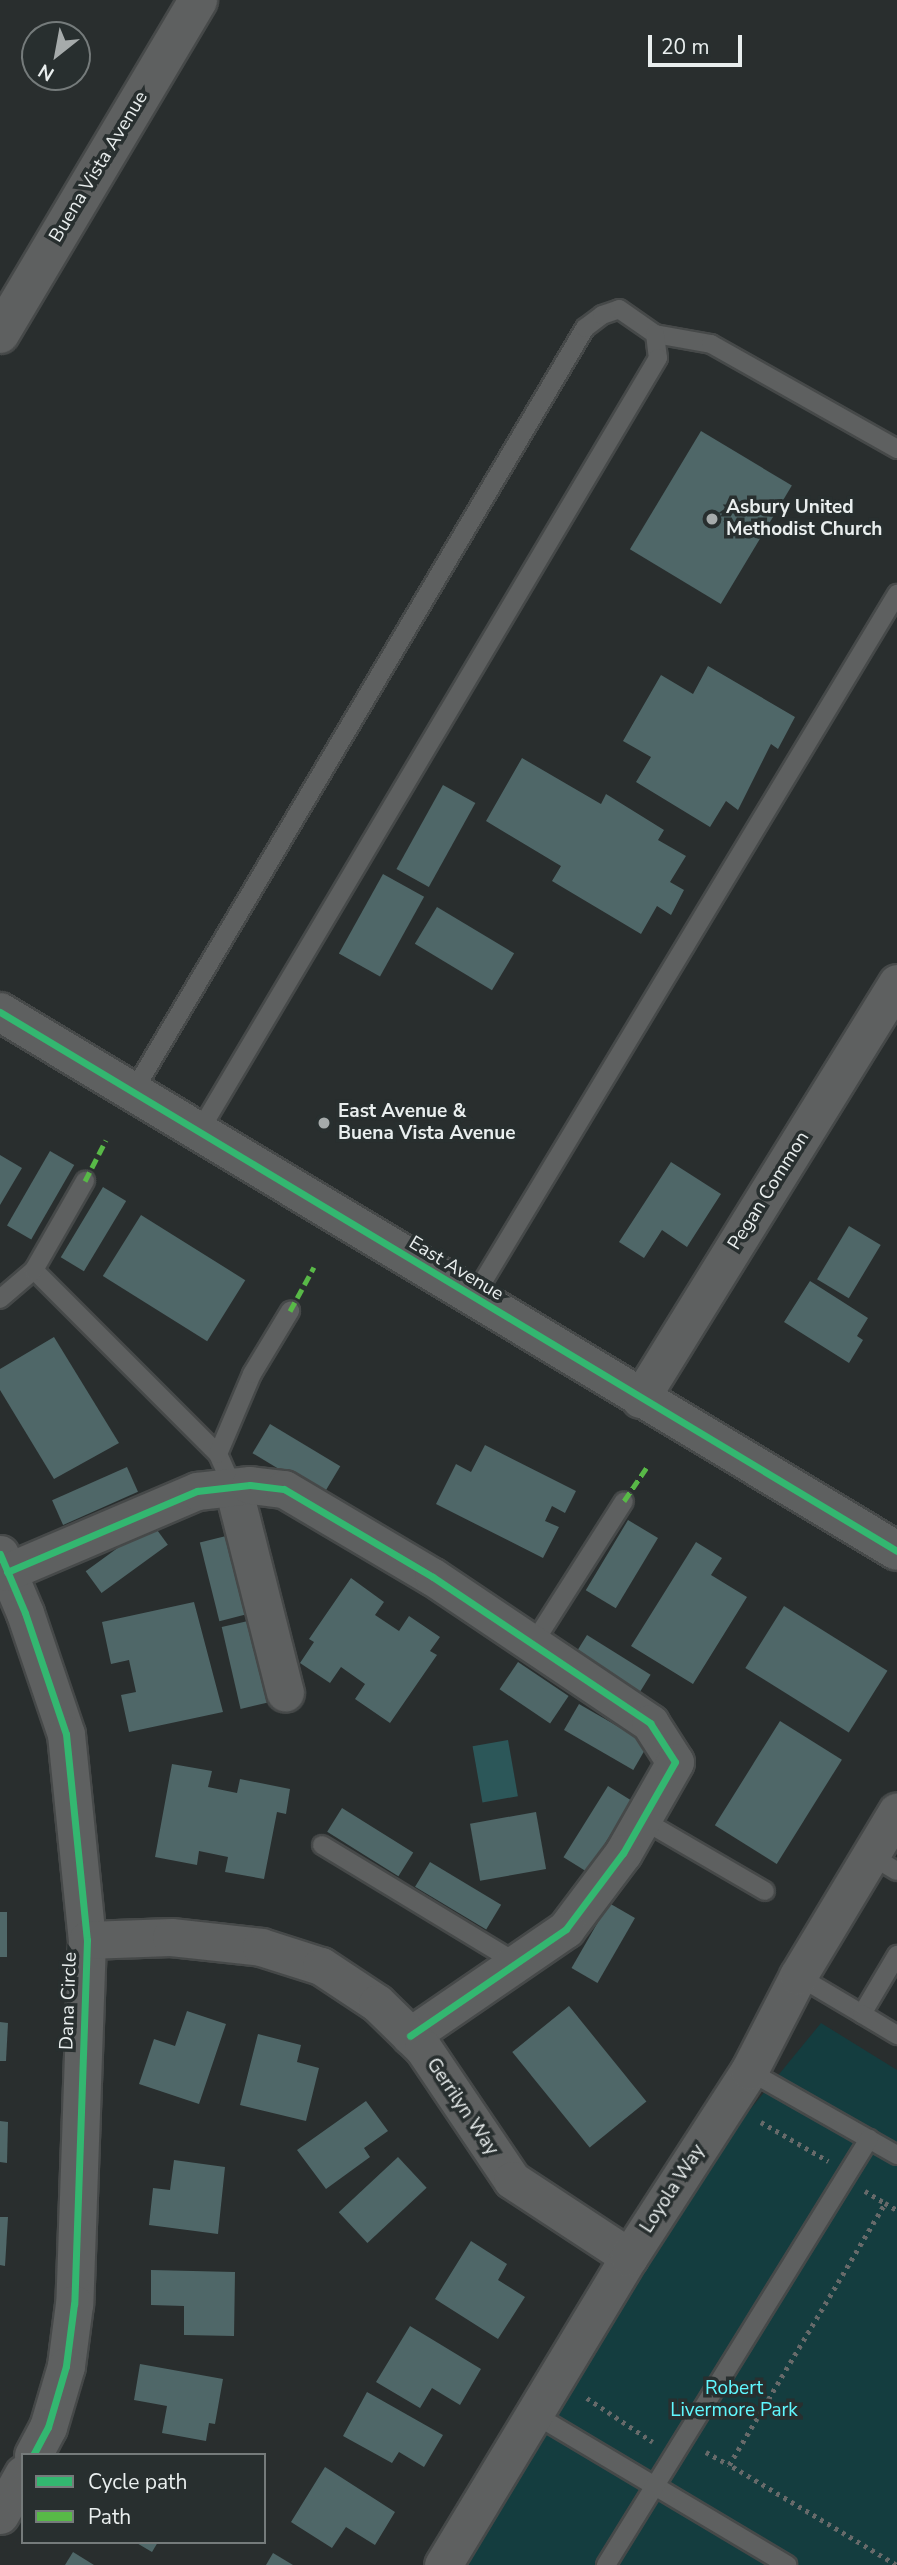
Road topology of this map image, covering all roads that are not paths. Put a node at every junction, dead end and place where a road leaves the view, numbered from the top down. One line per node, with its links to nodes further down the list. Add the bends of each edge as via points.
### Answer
1 (198, 0): 2 (main road, Buena Vista Avenue)
2 (0, 334)
3 (655, 334): 4 (lane, via 710,344); 8 (lane, via 619,309 601,315 585,328); 9 (lane, via 658,358)
4 (897, 449)
5 (897, 594): 12 (lane)
6 (897, 983): 15 (street, Pegan Common)
7 (0, 1012): 8 (main road, East Avenue)
8 (133, 1092): 9 (main road, East Avenue)
9 (199, 1132): 12 (main road, East Avenue)
10 (85, 1181): 11 (lane)
11 (34, 1270): 13 (lane); 16 (lane)
12 (473, 1298): 15 (main road, East Avenue)
13 (0, 1299)
14 (290, 1311): 16 (lane, via 252,1374)
15 (640, 1399): 19 (main road, East Avenue)
16 (219, 1454): 17 (lane)
17 (233, 1487): 20 (street, via 197,1492); 21 (street, via 284,1489 433,1577); 22 (street)
18 (624, 1501): 21 (lane)
19 (897, 1551)
20 (4, 1563): 28 (street, Dana Circle, via 66,1734)
21 (533, 1644): 24 (street, via 650,1723 675,1762)
22 (285, 1693)
23 (897, 1811): 26 (street, Loyola Way)
24 (643, 1820): 27 (lane); 30 (street, via 566,1929)
25 (322, 1845): 30 (lane)
26 (884, 1863): 31 (street, Loyola Way)
27 (765, 1891)
28 (87, 1940): 34 (street, Gerrilyn Way, via 172,1937 261,1947 321,1966 377,2003); 40 (street, Dana Circle, via 74,2304 66,2366 48,2427)
29 (897, 1955): 32 (lane)
30 (515, 1962): 34 (street)
31 (798, 1976): 32 (lane); 35 (street, Loyola Way)
32 (862, 2014): 33 (lane)
33 (897, 2035)
34 (410, 2036): 38 (street, Gerrilyn Way, via 423,2048 512,2180)
35 (749, 2071): 36 (lane); 38 (street, Loyola Way)
36 (869, 2139): 37 (lane); 42 (lane)
37 (897, 2155)
38 (629, 2257): 39 (street, Loyola Way)
39 (534, 2414): 42 (lane); 44 (street, Loyola Way)
40 (34, 2453)
41 (21, 2478): 43 (street)
42 (654, 2485): 45 (lane); 46 (lane)
43 (0, 2515)
44 (443, 2565)
45 (606, 2565)
46 (787, 2565)

